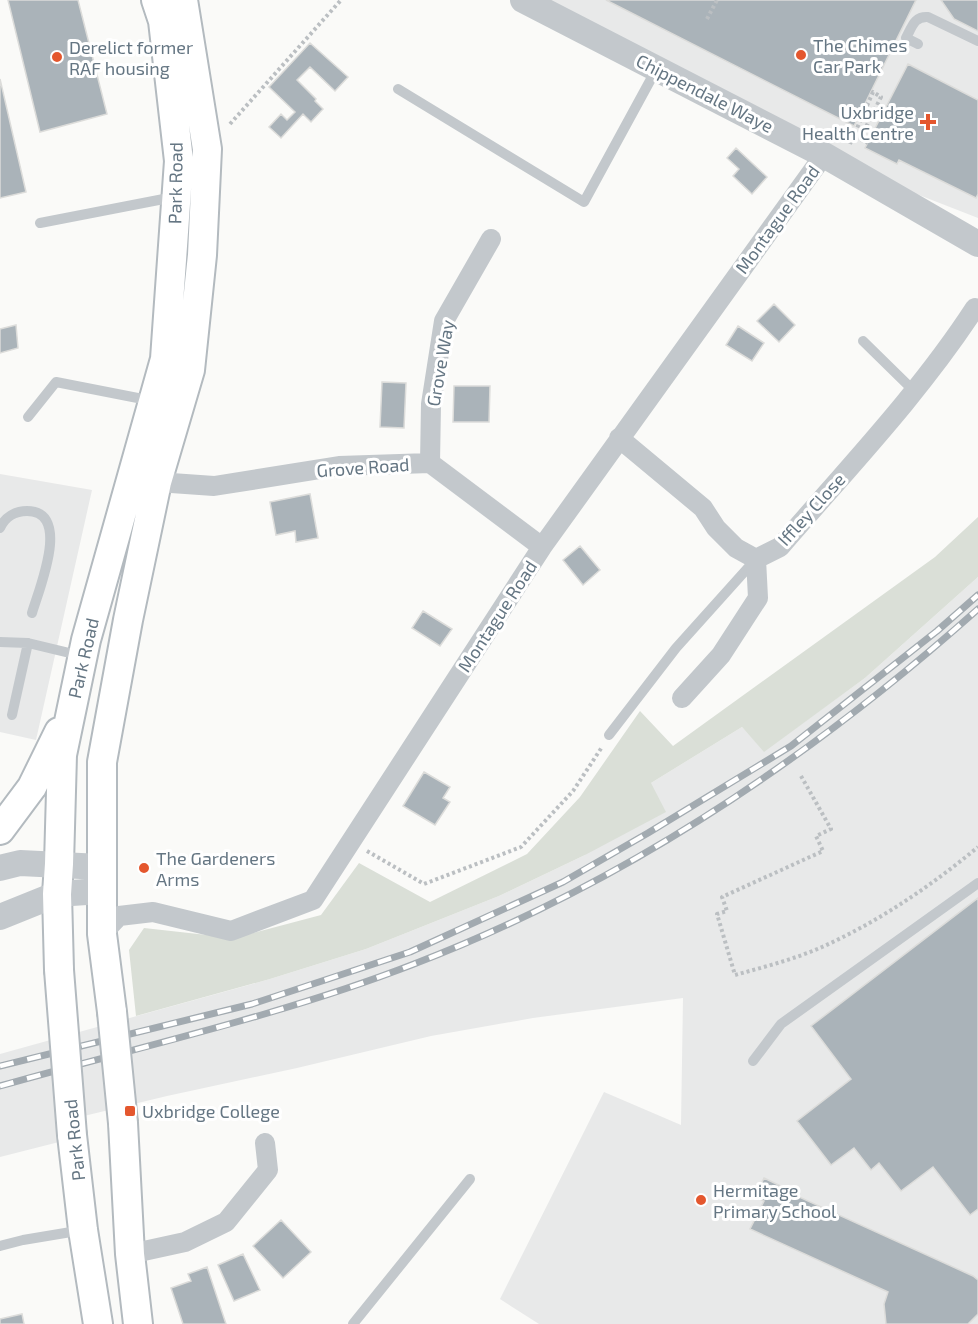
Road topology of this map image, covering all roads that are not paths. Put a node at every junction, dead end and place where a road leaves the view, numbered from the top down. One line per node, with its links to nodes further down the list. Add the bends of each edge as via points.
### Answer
1 (156, 0): 9 (main road, Park Road, via 163,21 179,161)
2 (183, 0): 20 (main road, Park Road, via 207,149 202,255 190,370)
3 (523, 0): 6 (street, Chippendale Waye)
4 (978, 41): 5 (lane, via 923,17 915,21 906,38)
5 (918, 44)
6 (657, 68): 7 (lane, via 584,202); 8 (street, Chippendale Waye)
7 (398, 89)
8 (824, 155): 12 (street, Chippendale Waye); 18 (street, Montague Road)
9 (177, 196): 10 (lane); 16 (main road, Park Road, via 165,359)
10 (40, 224)
11 (491, 239): 19 (street, Grove Way, via 444,321 431,404)
12 (978, 244)
13 (975, 308): 15 (street, Iffley Close)
14 (863, 341): 15 (lane)
15 (914, 391): 23 (street, Iffley Close, via 780,548)
16 (153, 401): 17 (lane, via 56,382); 27 (main road, Park Road)
17 (28, 417)
18 (619, 438): 22 (street, Montague Road); 23 (street, via 703,508 736,548)
19 (430, 463): 20 (street, Grove Road, via 339,466 214,486); 22 (street, Grove Road)
20 (157, 482): 35 (main road, Park Road, via 102,762)
21 (0, 528): 24 (lane, via 9,516 29,511 39,513 49,526 51,542)
22 (542, 547): 39 (street, Montague Road, via 313,900 231,931 153,912 119,916)
23 (756, 559): 28 (street, via 758,598 721,655); 31 (lane, via 676,648)
24 (32, 613)
25 (0, 642): 26 (lane)
26 (27, 643): 27 (lane); 30 (lane)
27 (83, 657): 29 (main road, Park Road)
28 (682, 698)
29 (72, 709): 32 (main road, via 32,787); 33 (main road, Park Road, via 62,755)
30 (12, 715)
31 (609, 735)
32 (0, 830)
33 (59, 864): 34 (street, via 20,863); 35 (street); 37 (main road, Park Road)
34 (0, 868)
35 (101, 879): 37 (street); 39 (main road, Park Road)
36 (978, 883): 40 (lane, via 781,1024)
37 (57, 894): 38 (street); 43 (main road, Park Road, bridge, via 59,970)
38 (0, 917)
39 (102, 934): 45 (main road, Park Road, bridge, via 123,1123)
40 (753, 1061)
41 (265, 1143): 45 (street, via 268,1170 226,1222 185,1242)
42 (470, 1179): 48 (lane)
43 (83, 1230): 44 (lane); 46 (main road, Park Road)
44 (0, 1246)
45 (130, 1254): 47 (main road, Park Road)
46 (98, 1324)
47 (138, 1324)
48 (353, 1324)

